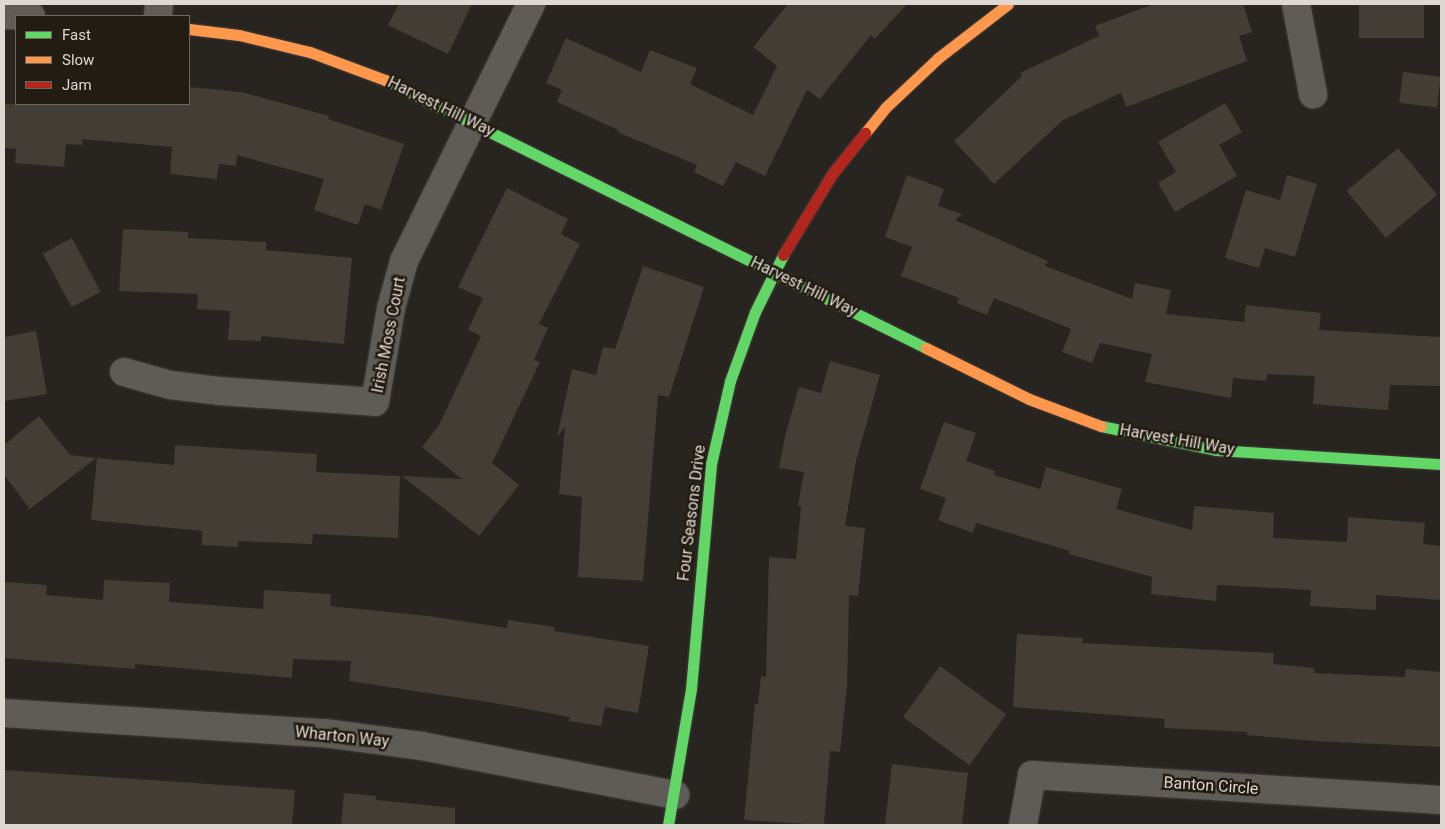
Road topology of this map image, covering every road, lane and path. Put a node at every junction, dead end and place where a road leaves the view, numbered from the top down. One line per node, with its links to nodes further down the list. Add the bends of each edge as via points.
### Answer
1 (531, 4): 8 (street)
2 (1008, 4): 9 (street, Four Seasons Drive, via 938,58 885,108 832,174)
3 (1296, 4): 7 (street)
4 (4, 14): 5 (street)
5 (18, 15)
6 (190, 29): 8 (street, Harvest Hill Way, via 239,35 310,52 379,76)
7 (1313, 94)
8 (472, 121): 9 (street, Harvest Hill Way); 10 (street, Irish Moss Court, via 404,261 391,308 375,402 219,391 170,385)
9 (774, 272): 11 (street, Harvest Hill Way, via 1029,399 1093,424 1216,450); 13 (street, Four Seasons Drive, via 755,312 730,381 711,464 691,689)
10 (124, 372)
11 (1441, 464)
12 (4, 713): 13 (street, Wharton Way, via 334,735 421,746)
13 (675, 795): 15 (street, Four Seasons Drive)
14 (1441, 800): 16 (street, Banton Circle, via 1032,775)
15 (668, 825)
16 (1023, 825)

